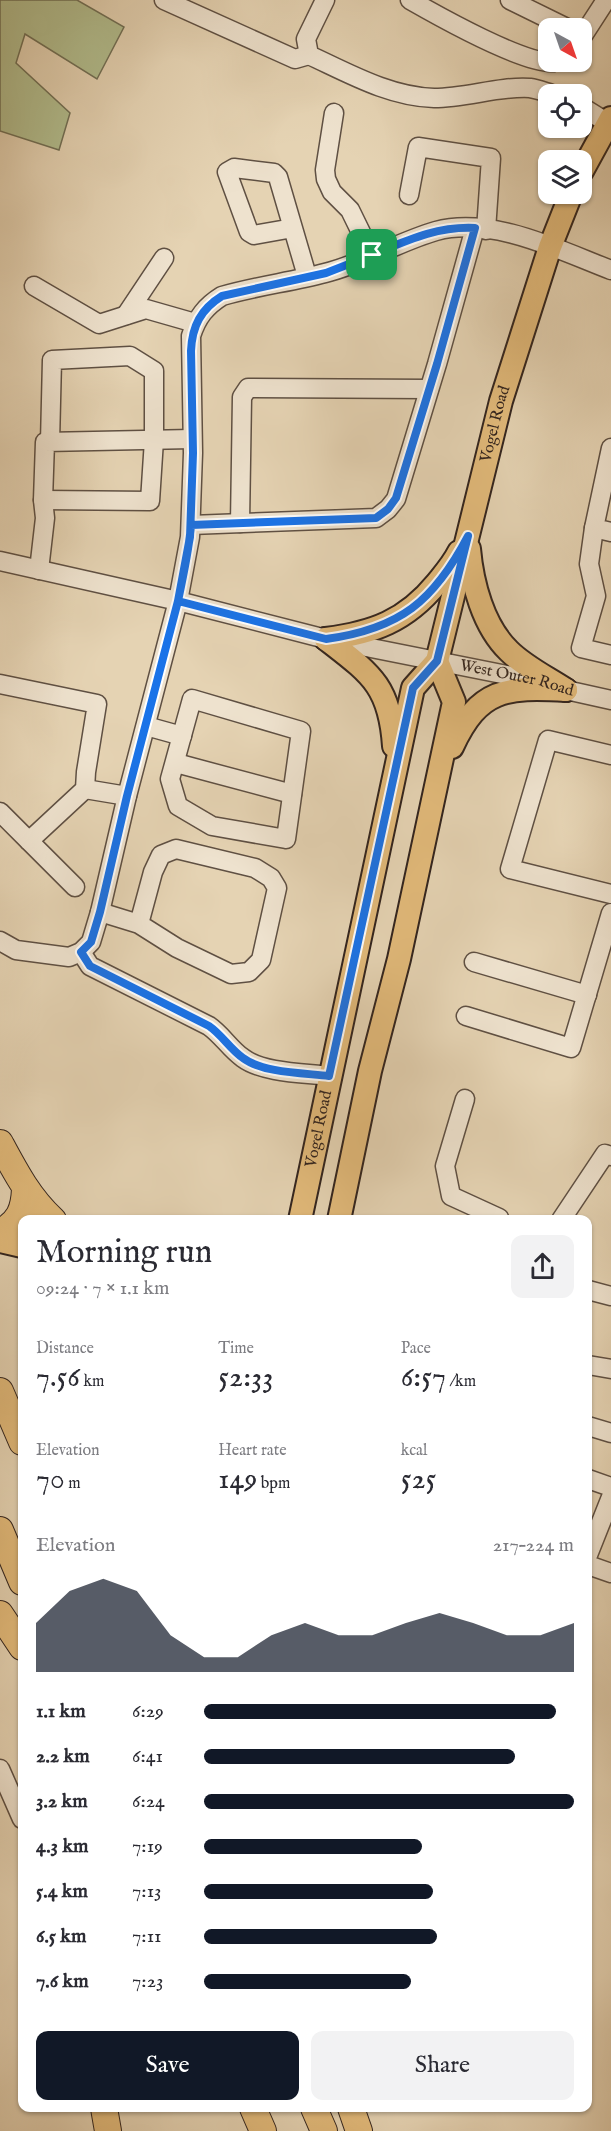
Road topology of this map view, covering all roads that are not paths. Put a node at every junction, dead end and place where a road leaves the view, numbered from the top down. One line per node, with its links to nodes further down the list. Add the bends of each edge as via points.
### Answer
1 (164, 0): 8 (street, via 295,59)
2 (325, 0): 8 (street, via 306,39)
3 (410, 0): 9 (street, via 491,42)
4 (510, 0): 6 (street)
5 (606, 0): 7 (street)
6 (547, 18)
7 (592, 21)
8 (309, 55): 10 (street, via 360,79 433,98 502,89)
9 (538, 59)
10 (538, 90)
11 (592, 112): 13 (street)
12 (334, 113): 20 (street, via 326,180 350,210)
13 (609, 120): 14 (main road)
14 (592, 152)
15 (409, 195): 18 (street, via 418,147 491,158)
16 (567, 204): 19 (main road, Vogel Road)
17 (293, 228): 23 (street)
18 (480, 229): 19 (street); 20 (street, via 455,227 436,231); 27 (street)
19 (550, 247): 22 (street); 37 (main road, Vogel Road, via 501,401)
20 (372, 255): 23 (street)
21 (164, 258): 25 (street)
22 (611, 270)
23 (307, 276): 26 (street, via 222,296)
24 (34, 286): 25 (street, via 99,324)
25 (126, 315): 26 (street, via 146,309)
26 (195, 323): 28 (street, via 191,336)
27 (429, 390): 34 (street, via 396,498 376,518); 34 (street, via 248,388 242,397)
28 (192, 439): 29 (street); 35 (street)
29 (154, 440): 30 (street); 30 (street, via 154,371 130,356 52,360); 33 (street, via 150,501)
30 (50, 442): 33 (street, via 45,442)
31 (611, 448): 32 (street)
32 (607, 486): 36 (street)
33 (43, 500): 39 (street, via 45,518)
34 (240, 523): 35 (street)
35 (191, 525): 40 (street)
36 (602, 530): 42 (street, via 589,564 597,596 581,648)
37 (468, 536): 41 (main road, via 441,578 408,613 370,631); 43 (main road, Vogel Road); 45 (main road, via 476,587 495,635 509,651)
38 (0, 561): 39 (street, West Outer Road)
39 (39, 570): 40 (street, West Outer Road)
40 (178, 601): 41 (street, West Outer Road); 47 (street)
41 (326, 639): 43 (street, West Outer Road); 51 (main road, via 365,669 380,688 393,722)
42 (611, 656)
43 (437, 661): 45 (street, West Outer Road); 51 (main road, Vogel Road, via 413,688); 52 (main road, via 454,702)
44 (0, 684): 53 (street, via 97,704)
45 (566, 690): 46 (street, West Outer Road); 52 (main road, via 520,689 489,698 462,724)
46 (611, 700)
47 (146, 726): 48 (street); 55 (street)
48 (182, 736): 50 (street); 54 (street, via 192,699 301,731)
49 (611, 754): 59 (street, via 548,740 510,869)
50 (176, 763): 54 (street); 54 (street, via 170,779 178,806 212,826 286,839)
51 (395, 773): 68 (main road, Vogel Road)
52 (436, 784): 76 (main road)
53 (85, 789): 55 (street); 57 (street)
54 (292, 794)
55 (127, 796): 60 (street)
56 (0, 812): 57 (street)
57 (29, 841): 58 (street)
58 (75, 887)
59 (611, 894)
60 (100, 912): 62 (street); 64 (street, via 91,942)
61 (611, 913): 66 (street)
62 (139, 924): 62 (street, via 231,974 249,972 261,960 277,888 255,868 176,849 161,855)
63 (0, 942): 64 (street, via 30,953 69,957)
64 (81, 952): 68 (street, via 90,966 209,1026 245,1060 266,1068)
65 (474, 962): 66 (street)
66 (587, 995): 67 (street, via 571,1048)
67 (466, 1016)
68 (329, 1076): 73 (main road, Vogel Road)
69 (465, 1099): 77 (street, via 445,1166 451,1196)
70 (0, 1143): 72 (highway)
71 (611, 1156): 78 (street, via 605,1154)
72 (26, 1189): 74 (highway); 75 (highway)
73 (302, 1209)
74 (21, 1215)
75 (48, 1215)
76 (340, 1215)
77 (492, 1215)
78 (564, 1215)
79 (18, 1221): 80 (highway)
80 (11, 1238)
81 (592, 1293): 82 (street)
82 (611, 1296)
83 (592, 1366): 84 (street)
84 (611, 1369)
85 (0, 1391): 87 (highway)
86 (592, 1427): 88 (street)
87 (18, 1433)
88 (611, 1433)
89 (592, 1480): 90 (street)
90 (611, 1487)
91 (611, 1497): 93 (street)
92 (0, 1530): 95 (highway)
93 (592, 1545)
94 (592, 1566): 96 (street)
95 (18, 1573)
96 (611, 1573)
97 (0, 1614): 98 (highway)
98 (18, 1641)
99 (0, 1769): 100 (street)
100 (18, 1810)
101 (105, 2112): 105 (highway)
102 (255, 2112): 106 (highway)
103 (316, 2112): 107 (highway)
104 (352, 2112): 108 (highway)
105 (108, 2131)
106 (263, 2131)
107 (324, 2131)
108 (359, 2131)

